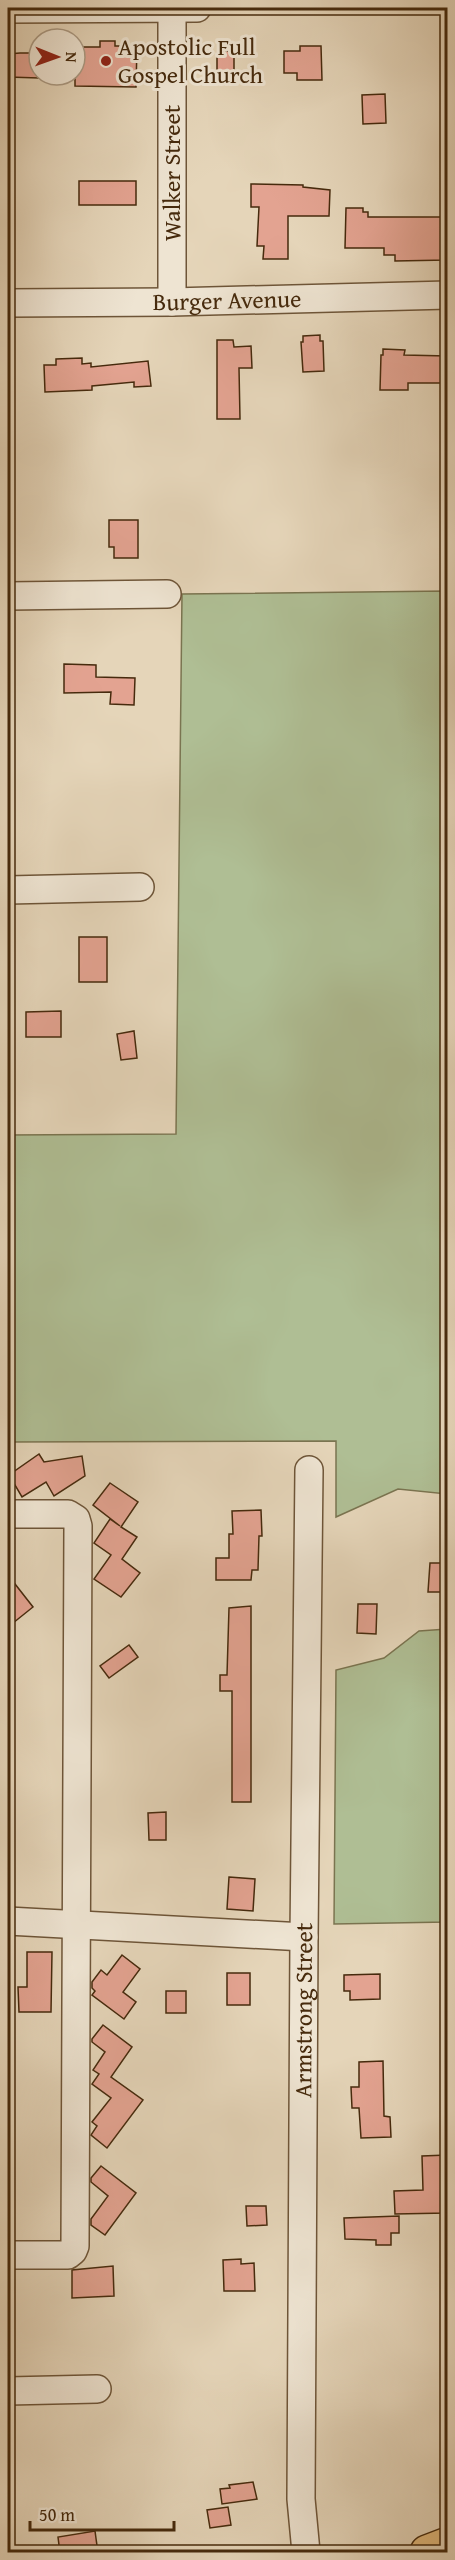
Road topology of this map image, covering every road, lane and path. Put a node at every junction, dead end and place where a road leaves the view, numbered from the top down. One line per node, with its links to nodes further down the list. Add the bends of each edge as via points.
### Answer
1 (172, 8): 2 (street); 3 (street); 5 (street, Walker Street)
2 (197, 8)
3 (8, 9)
4 (447, 295): 5 (street, Burger Avenue)
5 (172, 302): 6 (street, Burger Avenue)
6 (8, 303)
7 (167, 594): 8 (street)
8 (8, 596)
9 (140, 887): 10 (street)
10 (8, 890)
11 (309, 1470): 15 (street, Armstrong Street)
12 (8, 1514): 14 (street, via 68,1514 78,1526)
13 (8, 1922): 14 (street)
14 (76, 1926): 15 (street); 16 (street, via 75,2246 68,2255)
15 (303, 1937): 20 (street, Armstrong Street, via 301,2499)
16 (8, 2255)
17 (97, 2389): 18 (street)
18 (8, 2391)
19 (447, 2544): 21 (main road)
20 (306, 2553)
21 (427, 2553)

